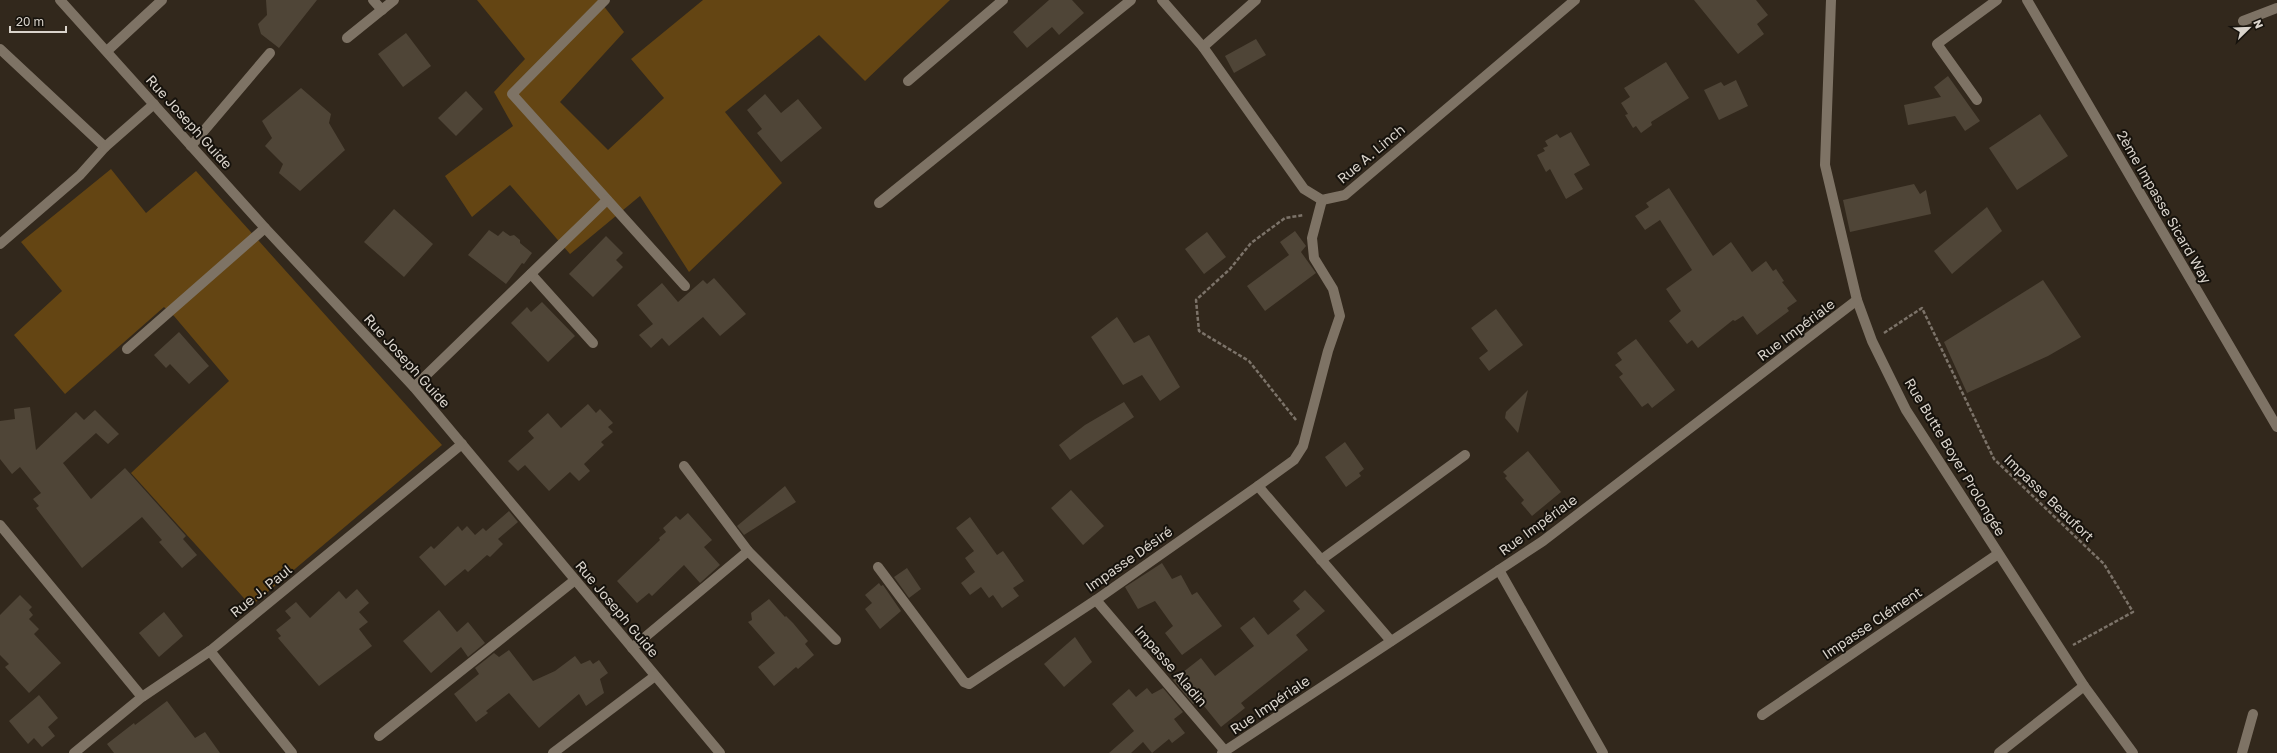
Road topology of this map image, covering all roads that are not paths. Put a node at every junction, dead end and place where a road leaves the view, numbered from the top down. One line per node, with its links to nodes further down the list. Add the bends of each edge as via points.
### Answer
1 (60, 0): 20 (street, Rue Joseph Guide)
2 (162, 0): 20 (street)
3 (373, 0): 15 (street)
4 (394, 0): 15 (street)
5 (605, 0): 27 (street, via 512,94)
6 (1003, 0): 22 (street)
7 (1131, 0): 29 (street)
8 (1162, 0): 18 (street)
9 (1256, 0): 18 (street)
10 (1575, 0): 28 (street, Rue A. Linch, via 1344,195)
11 (1831, 0): 34 (street, Rue Butte Boyer Prolongée, via 1825,165)
12 (1997, 0): 23 (street, via 1937,44)
13 (2027, 0): 38 (street, 2ème Impasse Sicard Way)
14 (2277, 8): 16 (street)
15 (382, 10): 17 (street)
16 (2243, 21)
17 (347, 38)
18 (1203, 47): 28 (street, via 1304,189)
19 (0, 49): 26 (street)
20 (107, 51): 24 (street, Rue Joseph Guide)
21 (270, 53): 25 (street)
22 (908, 81)
23 (1977, 100)
24 (154, 104): 25 (street, Rue Joseph Guide); 26 (street)
25 (191, 146): 30 (street, Rue Joseph Guide)
26 (105, 147): 31 (street, via 80,175)
27 (607, 200): 32 (street); 33 (street)
28 (1322, 200): 42 (street, Impasse Désiré, via 1312,238 1314,258 1333,289 1340,316 1303,446 1294,460)
29 (879, 203)
30 (265, 228): 36 (street); 37 (street, Rue Joseph Guide)
31 (0, 244)
32 (531, 274): 35 (street); 37 (street)
33 (685, 286)
34 (1857, 300): 45 (street, Rue Butte Boyer Prolongée, via 1872,342 1906,410); 48 (street, Rue Impériale, via 1543,541)
35 (593, 342)
36 (127, 349)
37 (414, 387): 39 (street, Rue Joseph Guide)
38 (2277, 427)
39 (462, 444): 49 (street, Rue Joseph Guide); 54 (street, Rue J. Paul)
40 (1465, 455): 46 (street)
41 (684, 466): 44 (street)
42 (1258, 486): 46 (street); 50 (street, Impasse Désiré)
43 (0, 524): 57 (street)
44 (748, 551): 51 (street); 53 (street)
45 (1998, 554): 56 (street, Rue Butte Boyer Prolongée); 59 (street, Impasse Clément)
46 (1321, 560): 52 (street)
47 (878, 567): 50 (street, Impasse Désiré, via 966,684)
48 (1499, 570): 52 (street, Rue Impériale); 66 (street)
49 (575, 580): 53 (street, Rue Joseph Guide); 60 (street)
50 (1096, 600): 61 (street, Impasse Aladin)
51 (836, 640)
52 (1391, 641): 61 (street, Rue Impériale)
53 (632, 648): 55 (street, Rue Joseph Guide)
54 (210, 651): 57 (street, Rue J. Paul); 63 (street)
55 (655, 676): 64 (street); 65 (street, Rue Joseph Guide)
56 (2084, 686): 67 (street); 68 (street, Rue Butte Boyer Prolongée)
57 (142, 697): 62 (street, Rue J. Paul)
58 (2253, 714): 69 (street)
59 (1762, 715)
60 (379, 736)
61 (1224, 752)
62 (74, 753)
63 (292, 753)
64 (553, 753)
65 (720, 753)
66 (1603, 753)
67 (1999, 753)
68 (2133, 753)
69 (2242, 753)

